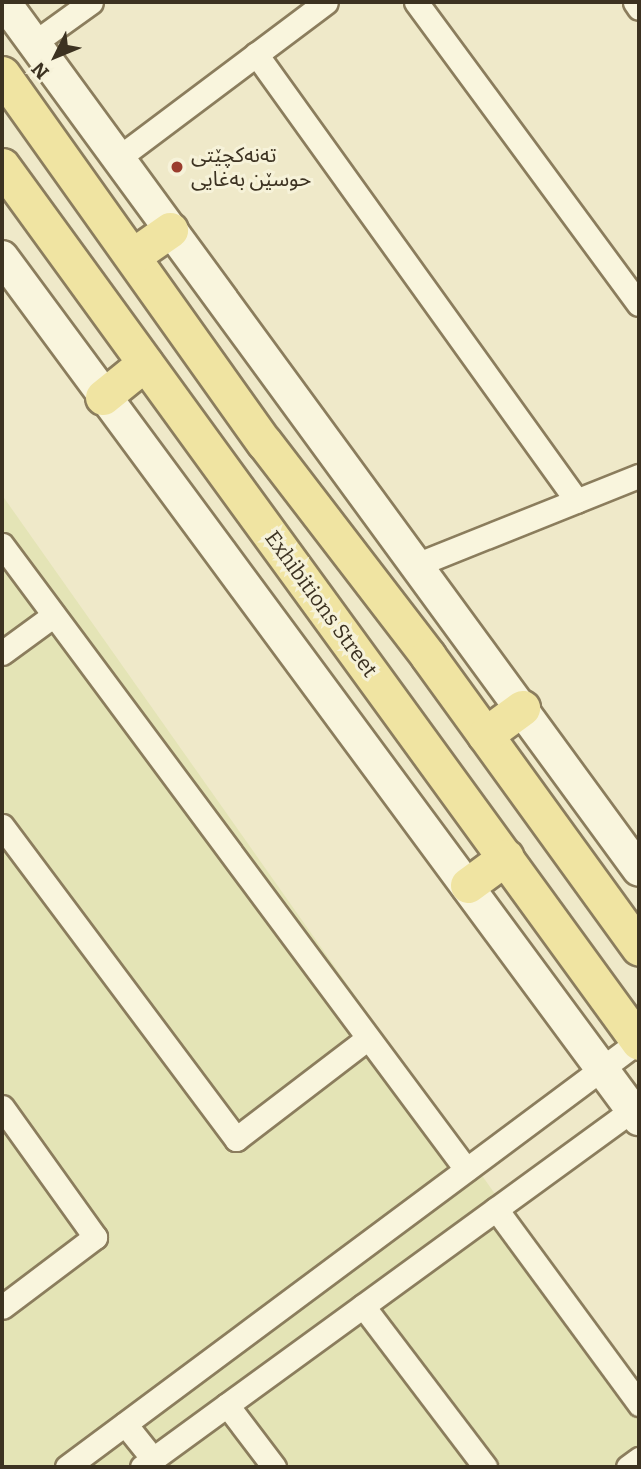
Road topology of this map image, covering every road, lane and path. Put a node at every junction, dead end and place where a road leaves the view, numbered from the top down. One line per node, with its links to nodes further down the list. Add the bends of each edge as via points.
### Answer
1 (4, 2): 7 (main road)
2 (91, 2): 7 (street)
3 (326, 2): 8 (street)
4 (416, 2): 15 (street)
5 (635, 2): 6 (street)
6 (639, 8)
7 (34, 44): 10 (main road)
8 (256, 54): 10 (street); 19 (street)
9 (2, 74): 13 (main road)
10 (117, 159): 12 (main road)
11 (2, 166): 16 (main road, Exhibitions Street)
12 (170, 230): 13 (main road); 21 (main road)
13 (134, 255): 25 (main road, via 264,442)
14 (2, 257): 17 (main road)
15 (639, 304)
16 (145, 363): 17 (main road); 27 (main road, Exhibitions Street)
17 (103, 397): 29 (main road)
18 (637, 483): 19 (street)
19 (577, 501): 21 (street)
20 (2, 545): 22 (street)
21 (416, 565): 24 (main road)
22 (54, 615): 23 (street); 31 (street)
23 (2, 653)
24 (522, 708): 25 (main road); 28 (main road)
25 (485, 734): 30 (main road)
26 (2, 826): 31 (street, via 236,1139)
27 (506, 857): 29 (main road); 32 (main road, Exhibitions Street)
28 (639, 870)
29 (468, 885): 33 (main road)
30 (639, 948)
31 (368, 1038): 36 (street)
32 (639, 1042): 33 (street)
33 (603, 1069): 35 (main road); 36 (street)
34 (2, 1107): 39 (street, via 95,1237)
35 (637, 1111): 37 (street)
36 (466, 1169): 42 (street)
37 (496, 1209): 38 (street); 40 (street)
38 (363, 1306): 41 (street); 47 (street)
39 (2, 1307)
40 (639, 1404)
41 (227, 1405): 44 (street); 46 (street)
42 (125, 1424): 44 (street); 45 (street)
43 (639, 1458): 48 (street)
44 (147, 1463)
45 (67, 1467)
46 (274, 1467)
47 (485, 1467)
48 (628, 1467)

